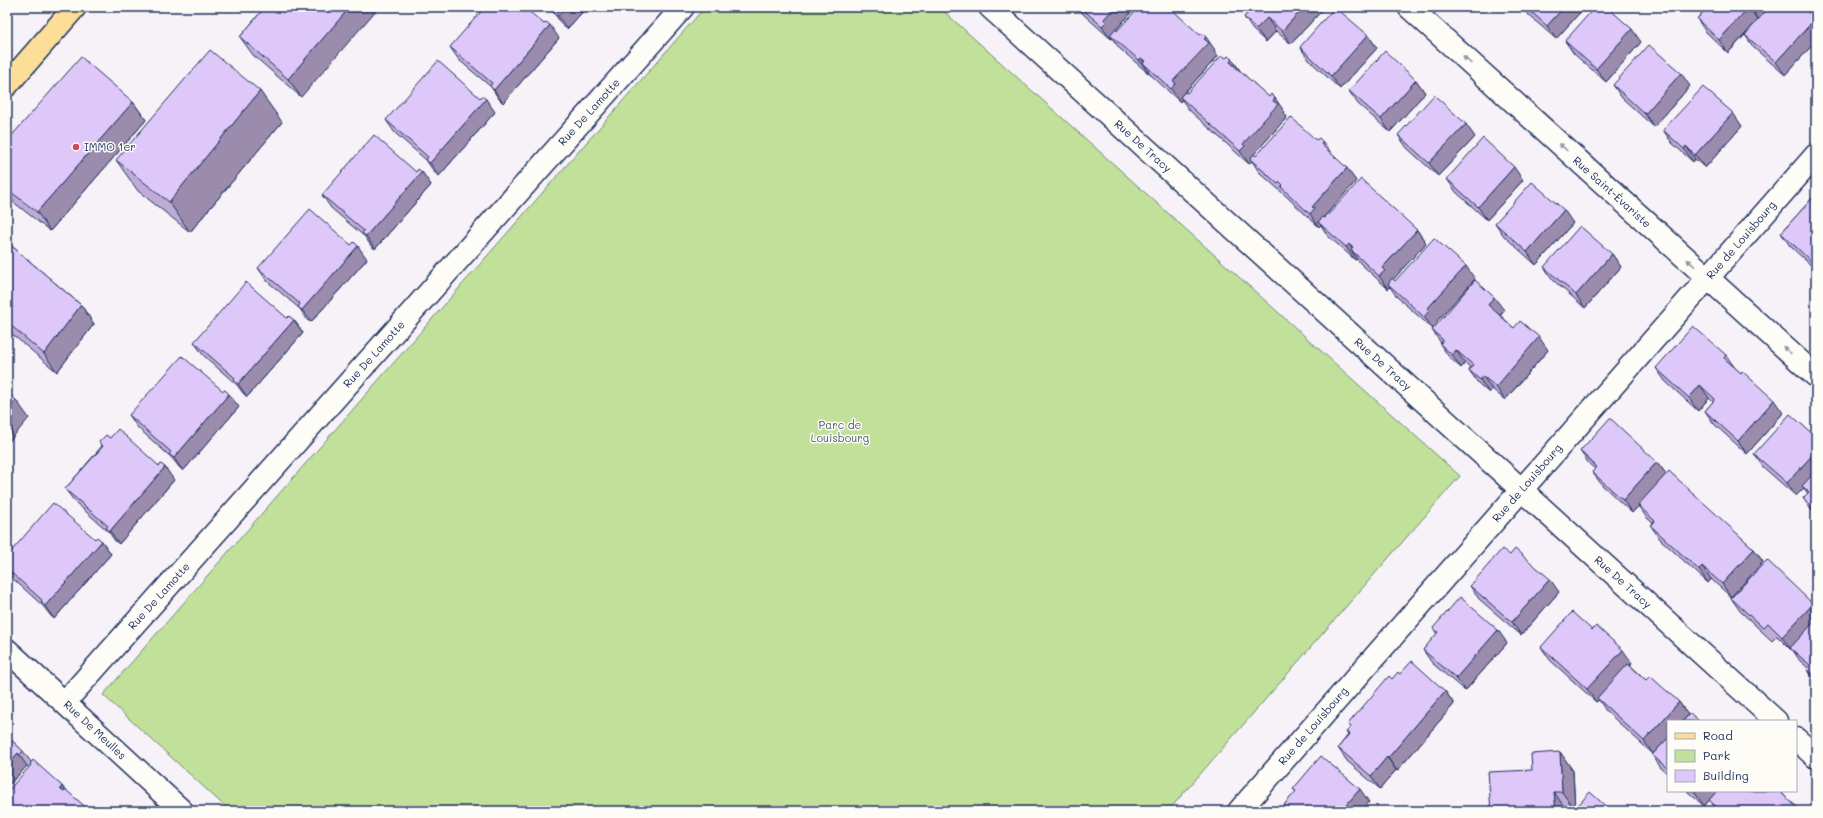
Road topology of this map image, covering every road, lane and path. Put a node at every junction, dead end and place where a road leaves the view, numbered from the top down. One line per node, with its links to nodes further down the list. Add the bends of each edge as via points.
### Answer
1 (75, 7): 5 (main road)
2 (683, 7): 11 (street, Rue De Lamotte)
3 (990, 7): 9 (street, Rue De Tracy)
4 (1409, 7): 7 (street, Rue Saint-Évariste, one-way to 4)
5 (7, 85)
6 (1816, 155): 7 (street, Rue de Louisbourg)
7 (1708, 278): 8 (street, Rue Saint-Évariste, one-way to 7); 9 (street, Rue de Louisbourg)
8 (1816, 376)
9 (1521, 490): 12 (street, Rue De Tracy); 16 (street, Rue de Louisbourg)
10 (7, 650): 11 (street, Rue De Meulles)
11 (65, 702): 15 (street, Rue De Meulles)
12 (1775, 720)
13 (1797, 740): 14 (street)
14 (1816, 757)
15 (182, 811)
16 (1239, 811)

